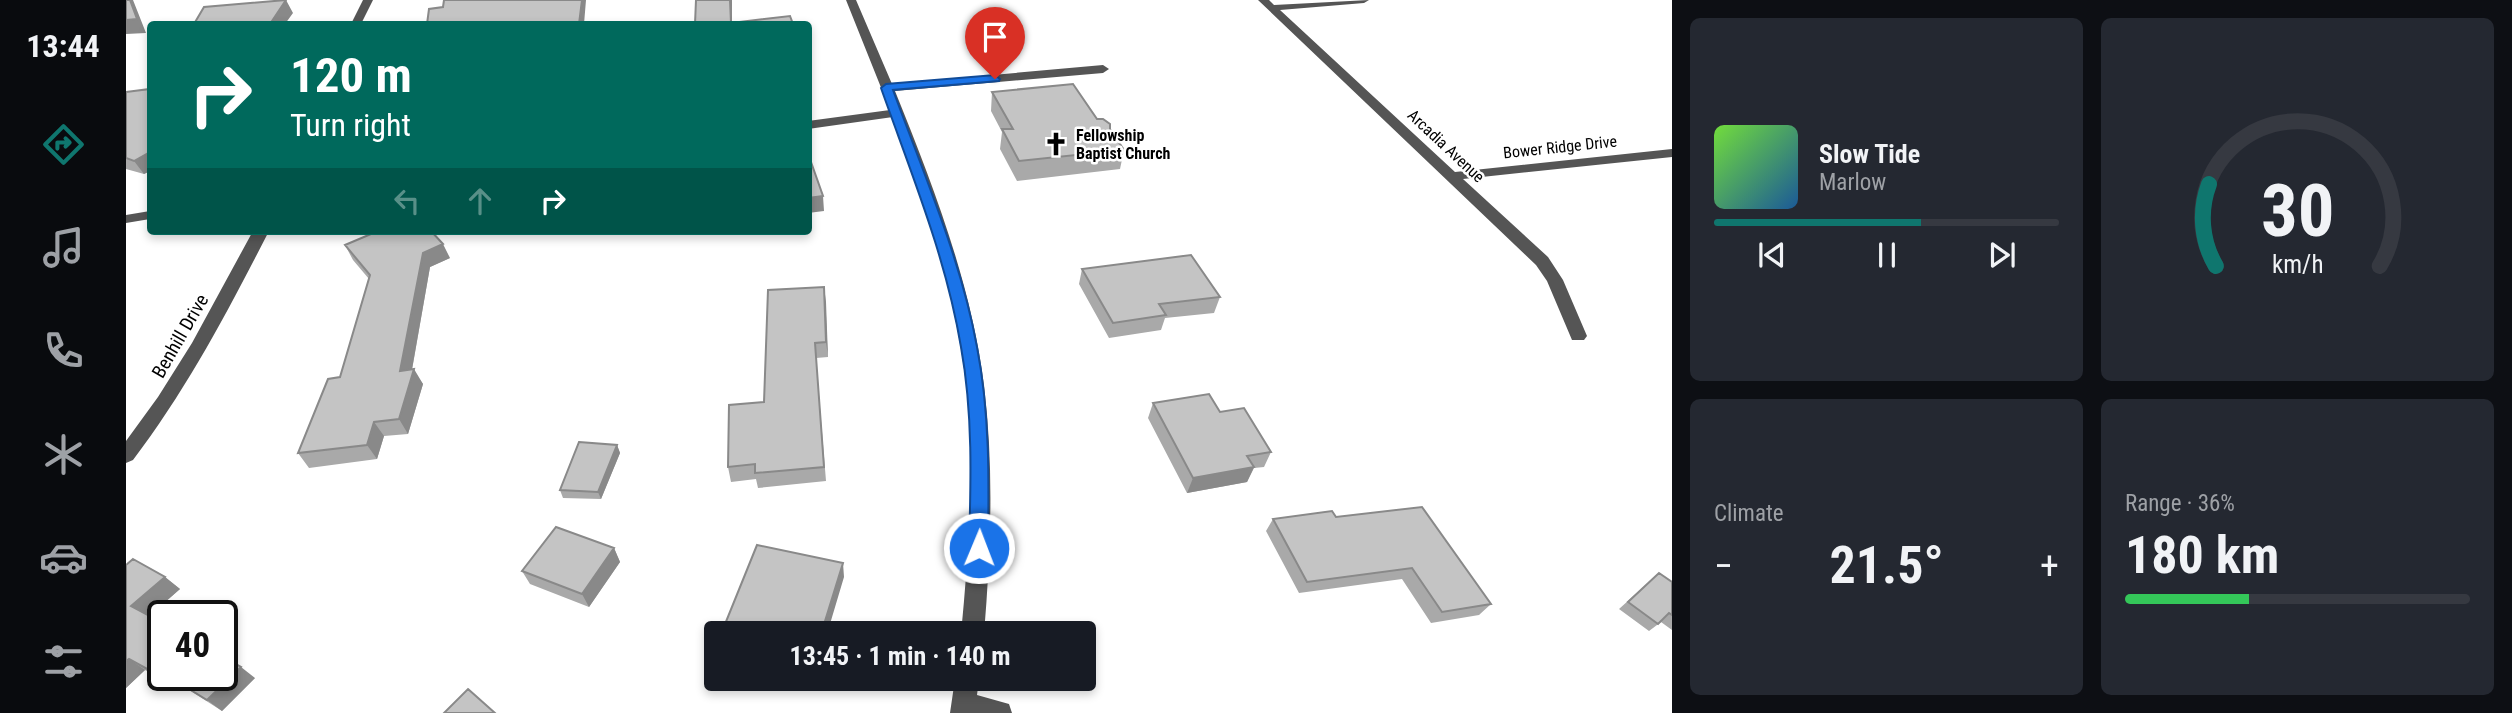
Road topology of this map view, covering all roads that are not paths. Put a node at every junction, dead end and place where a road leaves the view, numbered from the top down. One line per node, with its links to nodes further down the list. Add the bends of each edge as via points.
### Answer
1 (368, 0): 5 (street)
2 (851, 0): 7 (street)
3 (1364, 0): 4 (street)
4 (1268, 4): 11 (street, Arcadia Avenue)
5 (358, 21)
6 (1103, 69): 7 (street)
7 (886, 88): 8 (street)
8 (896, 113): 9 (street); 17 (street, via 951,268 970,348 981,447)
9 (812, 124)
10 (1672, 153): 11 (street, Bower Ridge Drive)
11 (1452, 176): 15 (street, Arcadia Avenue, via 1542,261)
12 (147, 216): 13 (street)
13 (126, 219)
14 (259, 235): 16 (street, Benhill Drive, via 158,416)
15 (1578, 336)
16 (126, 455)
17 (973, 621)
18 (963, 708): 19 (street)
19 (1000, 713)

